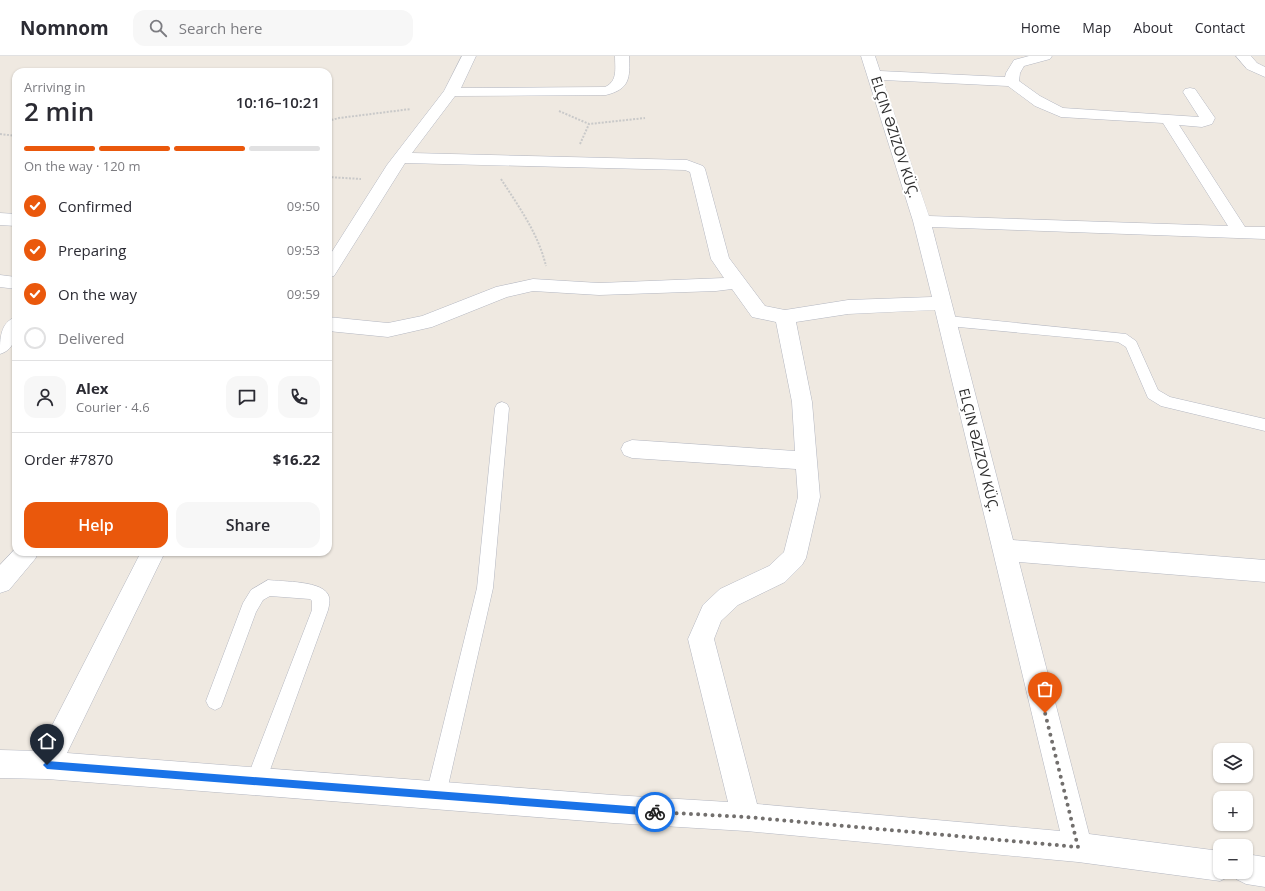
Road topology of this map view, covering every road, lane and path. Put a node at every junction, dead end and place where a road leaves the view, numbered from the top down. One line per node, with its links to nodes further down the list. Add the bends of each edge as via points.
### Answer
1 (469, 56): 8 (street)
2 (622, 56): 9 (street, via 621,81 616,89)
3 (1045, 56): 7 (street, via 1019,63 1013,73)
4 (1243, 56): 6 (street, via 1252,66)
5 (871, 66): 7 (street); 23 (street, ELÇIN ƏZIZOV KÜÇ.)
6 (1265, 73)
7 (1012, 82): 13 (street, via 1033,100 1061,112)
8 (452, 92): 9 (street); 11 (street)
9 (537, 92): 12 (path, via 556,110 589,124)
10 (1190, 92): 13 (street, via 1207,121)
11 (441, 106): 14 (path); 17 (street)
12 (645, 118)
13 (1168, 119): 24 (street)
14 (332, 120)
15 (0, 134): 16 (path)
16 (12, 136)
17 (401, 158): 18 (street); 20 (street)
18 (489, 160): 29 (street, via 687,165 697,169 720,259); 30 (path, via 535,234 544,255)
19 (332, 177): 20 (path)
20 (385, 181): 26 (street)
21 (0, 219): 22 (street)
22 (12, 220)
23 (922, 221): 24 (street); 31 (street, ELÇIN ƏZIZOV KÜÇ.)
24 (1240, 232): 25 (street)
25 (1265, 233)
26 (332, 266)
27 (0, 281): 28 (street)
28 (12, 282)
29 (737, 282): 30 (street, via 599,289); 32 (street, via 759,312)
30 (549, 286): 33 (street, via 533,285 503,292 425,322 388,330)
31 (945, 312): 32 (street, via 848,306); 37 (lane, via 1121,337 1131,344 1153,394 1166,402); 40 (street, ELÇIN ƏZIZOV KÜÇ.)
32 (785, 317): 39 (street, via 802,402)
33 (332, 324)
34 (12, 330): 35 (street)
35 (0, 347)
36 (502, 408): 49 (lane, via 485,588)
37 (1265, 425)
38 (632, 449): 39 (street)
39 (806, 461): 50 (street, via 809,498 794,558 778,574 729,597 712,613 701,639)
40 (1004, 550): 43 (street); 51 (street, ELÇIN ƏZIZOV KÜÇ.)
41 (23, 556): 44 (street)
42 (150, 556): 47 (street)
43 (1265, 571)
44 (0, 582)
45 (215, 701): 48 (lane, via 249,608 257,595 268,588 313,592 321,598 320,610)
46 (0, 764): 47 (street)
47 (47, 765): 48 (street)
48 (256, 780): 49 (street)
49 (436, 795): 50 (street)
50 (746, 817): 51 (street)
51 (1078, 847): 52 (street)
52 (1213, 865)
53 (1253, 870): 54 (street)
54 (1265, 872)

